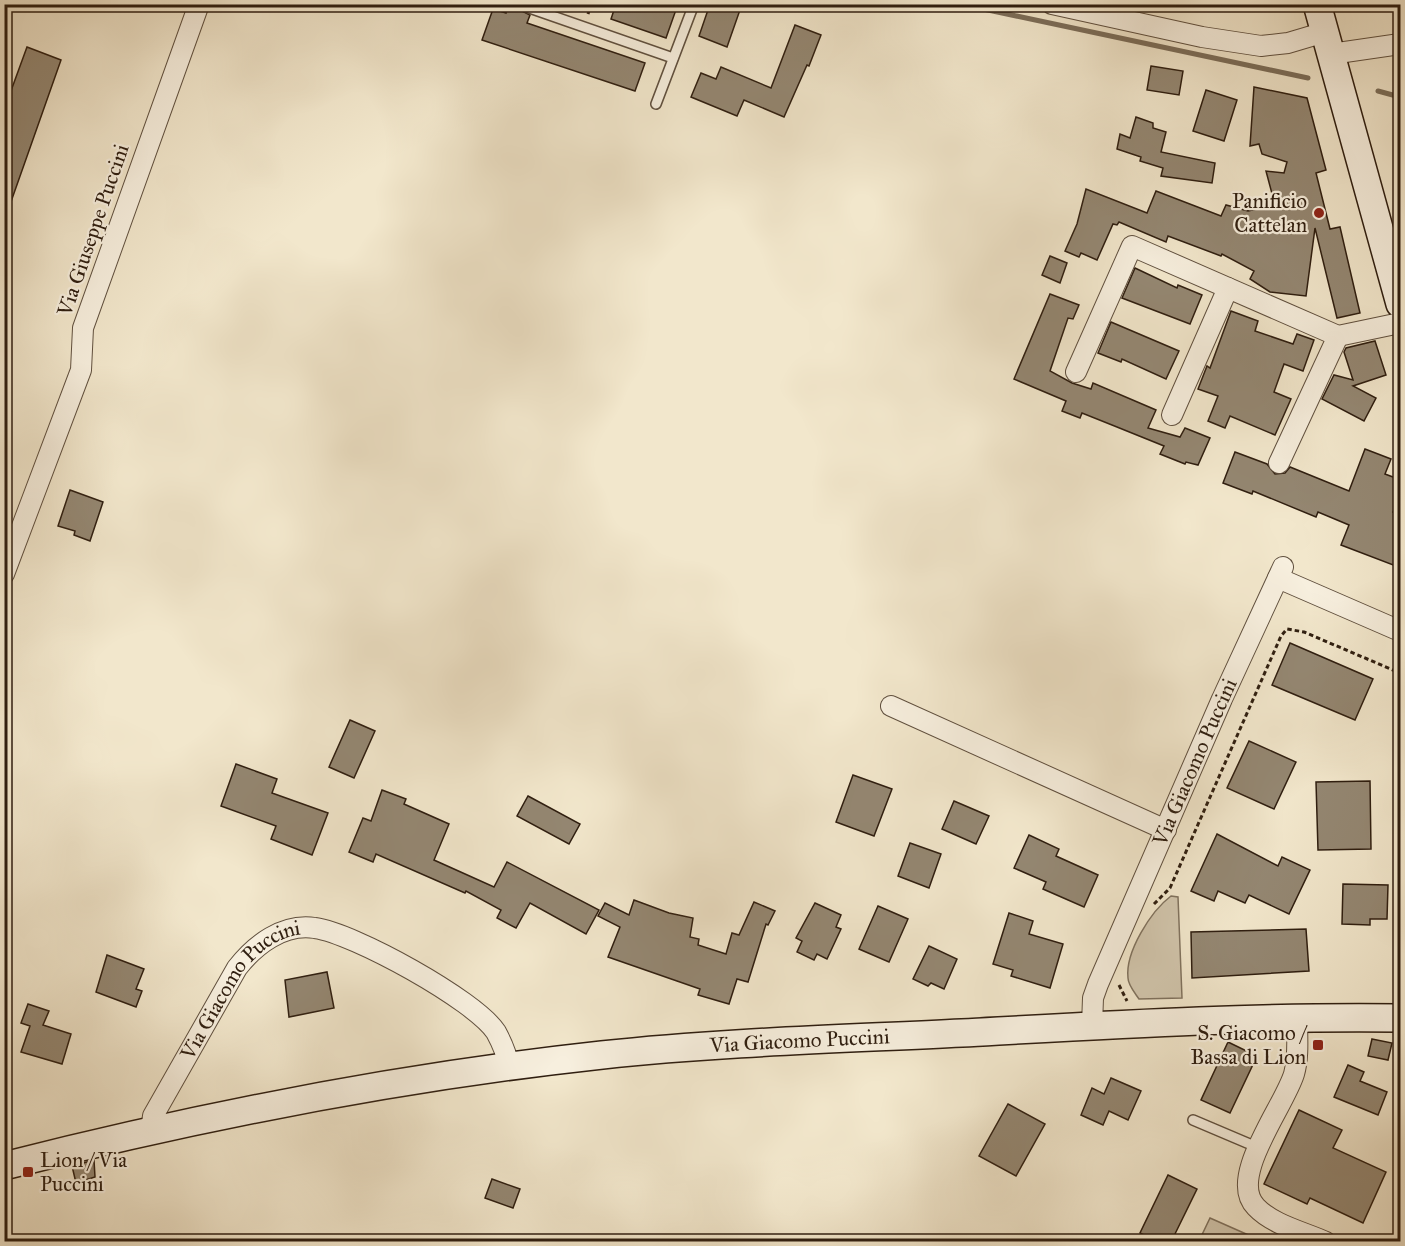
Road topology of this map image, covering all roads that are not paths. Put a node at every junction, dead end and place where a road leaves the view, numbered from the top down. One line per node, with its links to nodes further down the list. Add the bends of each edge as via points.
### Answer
1 (199, 4): 17 (street, Via Giuseppe Puccini, via 82,328 81,370)
2 (518, 4): 8 (lane)
3 (694, 4): 8 (lane)
4 (1052, 4): 6 (street, via 1261,46)
5 (1317, 4): 6 (street)
6 (1328, 43): 7 (street); 11 (street)
7 (1401, 44)
8 (673, 58): 9 (lane)
9 (656, 104)
10 (1228, 288): 13 (street); 14 (street, via 1132,246); 15 (street)
11 (1401, 304)
12 (1401, 323): 13 (street)
13 (1338, 336): 16 (street)
14 (1076, 372)
15 (1172, 416)
16 (1279, 463)
17 (4, 574)
18 (1401, 631): 20 (street, Via Giacomo Puccini, via 1281,573)
19 (891, 706): 20 (street)
20 (1166, 830): 23 (street, Via Giacomo Puccini, via 1098,984)
21 (1401, 1018): 22 (street, Via Giacomo Puccini)
22 (1297, 1019): 23 (street, Via Giacomo Puccini); 27 (street, via 1293,1076)
23 (1092, 1026): 24 (street, Via Giacomo Puccini, via 702,1046)
24 (509, 1067): 26 (street, Via Giacomo Puccini, via 372,1086); 26 (street, Via Giacomo Puccini, via 496,1032 453,993 342,937 314,927 297,929 269,937 252,949 237,968 153,1116)
25 (1193, 1120): 27 (lane)
26 (151, 1131): 28 (street, Via Giacomo Puccini)
27 (1259, 1148): 29 (street, via 1246,1184 1251,1202 1276,1221)
28 (4, 1167)
29 (1326, 1242)

